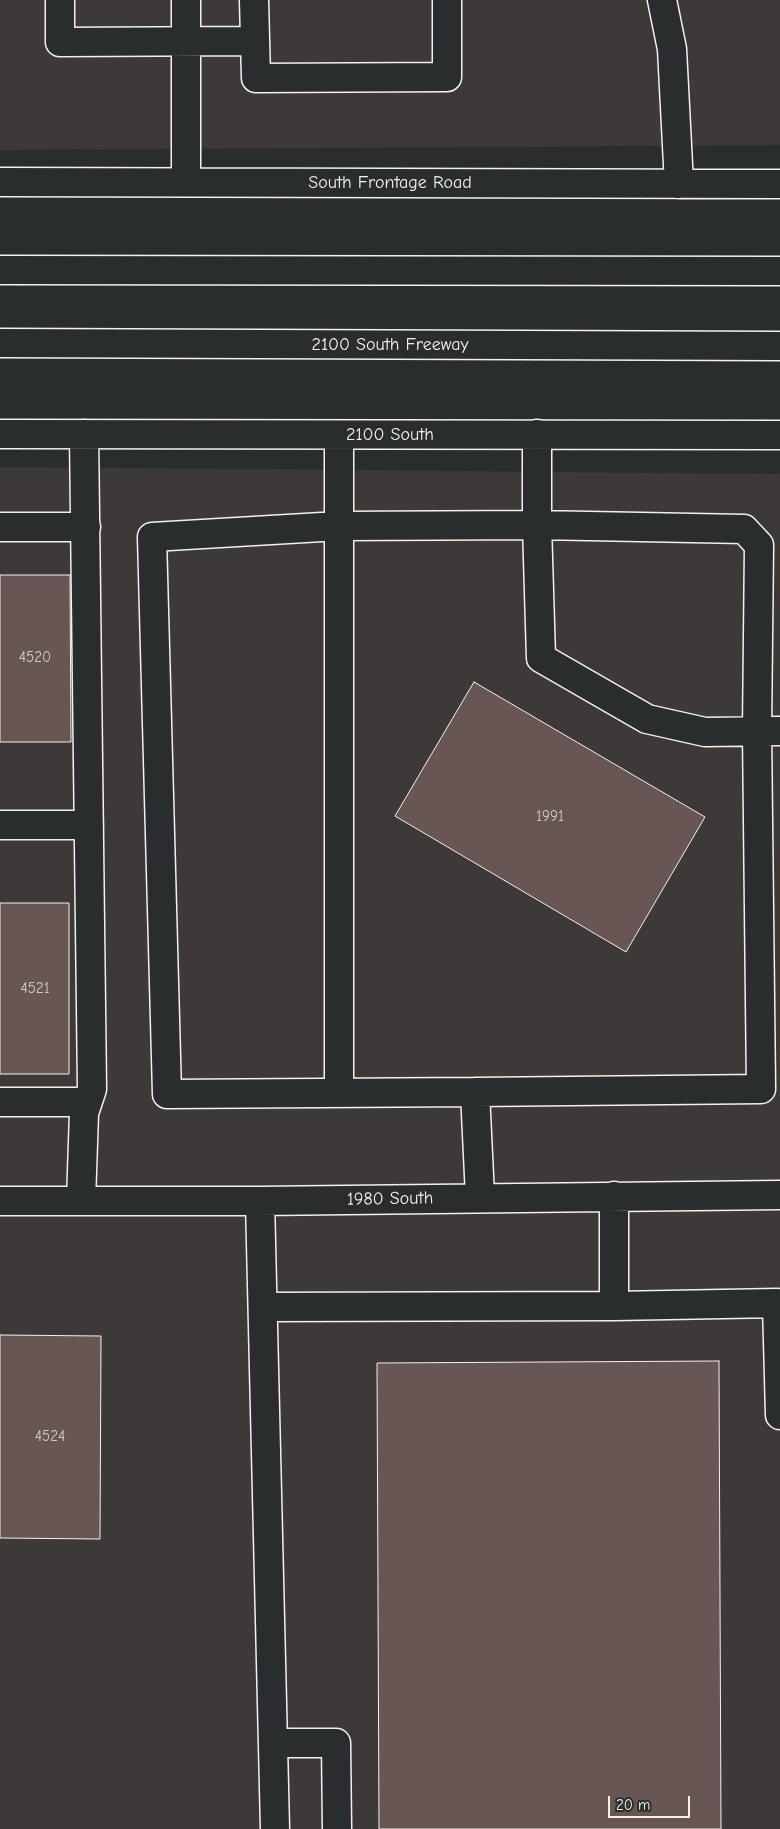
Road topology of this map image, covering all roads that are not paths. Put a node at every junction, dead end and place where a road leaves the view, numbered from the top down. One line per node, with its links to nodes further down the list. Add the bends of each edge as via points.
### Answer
1 (60, 0): 7 (main road, via 60,42)
2 (186, 0): 7 (main road)
3 (254, 0): 6 (main road)
4 (447, 0): 6 (main road, via 447,77 256,78)
5 (662, 0): 10 (main road, via 672,49)
6 (255, 41): 7 (main road)
7 (187, 42): 9 (main road)
8 (0, 182): 9 (main road, South Frontage Road)
9 (186, 182): 10 (main road, South Frontage Road)
10 (679, 184): 11 (main road, South Frontage Road)
11 (780, 184)
12 (0, 270): 13 (main road)
13 (780, 271)
14 (0, 343): 15 (main road, 2100 South Freeway)
15 (780, 346)
16 (0, 434): 17 (main road, 2100 South)
17 (84, 434): 19 (main road, 2100 South); 24 (main road)
18 (537, 434): 19 (main road, 2100 South); 20 (main road, 2100 South); 21 (main road)
19 (339, 435): 23 (main road)
20 (780, 435)
21 (537, 525): 23 (main road); 25 (main road, via 541,658 647,719 705,732); 25 (main road, via 744,529 759,545)
22 (0, 526): 24 (main road)
23 (339, 526): 29 (main road); 29 (main road, via 152,537 167,1094)
24 (86, 527): 27 (main road)
25 (768, 731): 28 (main road, via 761,1089)
26 (0, 825): 27 (main road)
27 (89, 825): 31 (main road, via 92,1089)
28 (475, 1092): 29 (main road); 34 (main road)
29 (339, 1093)
30 (0, 1102): 31 (main road)
31 (87, 1102): 36 (main road)
32 (780, 1195): 33 (main road, 1980 South)
33 (614, 1196): 34 (main road, 1980 South); 38 (main road)
34 (480, 1198): 37 (main road, 1980 South)
35 (0, 1200): 36 (main road, 1980 South)
36 (82, 1201): 37 (main road, 1980 South)
37 (260, 1201): 39 (main road)
38 (614, 1306): 39 (main road); 40 (main road, via 777,1303)
39 (262, 1307): 41 (main road)
40 (780, 1415)
41 (273, 1743): 42 (main road); 43 (main road, via 336,1743)
42 (275, 1829)
43 (338, 1829)

